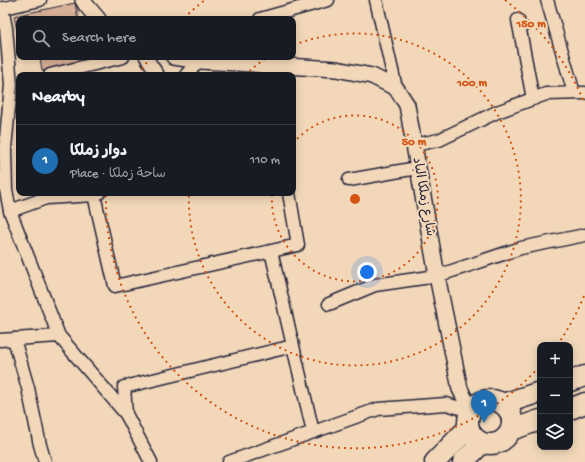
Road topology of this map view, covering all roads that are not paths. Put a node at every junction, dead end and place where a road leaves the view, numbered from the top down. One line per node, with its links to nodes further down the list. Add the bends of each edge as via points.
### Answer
1 (40, 0): 6 (street)
2 (83, 0): 7 (street)
3 (328, 0): 8 (street)
4 (376, 0): 19 (street)
5 (547, 0): 20 (street)
6 (1, 8): 18 (street)
7 (95, 16)
8 (271, 16)
9 (518, 20): 21 (street)
10 (111, 60): 15 (street)
11 (148, 60): 16 (street)
12 (200, 60): 17 (street)
13 (207, 60): 14 (street)
14 (266, 70): 19 (street, via 343,70 372,76)
15 (62, 72)
16 (156, 72)
17 (189, 72)
18 (15, 84): 28 (street, via 5,149 6,190)
19 (396, 88): 22 (street, شارع زملكا الباد, via 407,105)
20 (579, 93): 21 (street, via 546,94)
21 (533, 99): 22 (street, via 497,112 439,140)
22 (414, 145): 23 (street, شارع زملكا الباد)
23 (417, 168): 24 (street); 31 (street, شارع زملكا الباد)
24 (349, 180)
25 (72, 196): 28 (street, via 46,198)
26 (97, 196): 30 (street, via 115,286)
27 (290, 196): 30 (street, via 298,245)
28 (10, 211): 33 (street)
29 (585, 235): 31 (street, via 521,248)
30 (271, 251): 36 (street)
31 (437, 276): 32 (street, via 375,285); 46 (street, شارع زملكا الباد, via 460,389)
32 (329, 304)
33 (59, 336): 34 (street); 45 (street)
34 (14, 339): 35 (street); 51 (street)
35 (0, 340)
36 (293, 346): 45 (street, via 124,387); 49 (street)
37 (585, 376): 38 (main road)
38 (573, 380)
39 (537, 393): 41 (main road)
40 (585, 403): 42 (main road)
41 (503, 404): 46 (main road, via 485,400 475,406); 48 (main road, via 511,416)
42 (573, 409)
43 (573, 410): 44 (street)
44 (585, 412)
45 (126, 414): 52 (street)
46 (470, 419): 49 (street, via 446,404 378,409); 50 (main road, via 471,435 476,440); 54 (main road)
47 (537, 421): 48 (main road)
48 (510, 430): 50 (main road, via 502,441 488,444)
49 (313, 432): 53 (street)
50 (478, 451): 55 (main road)
51 (46, 462)
52 (151, 462)
53 (229, 462)
54 (435, 462)
55 (462, 462)

